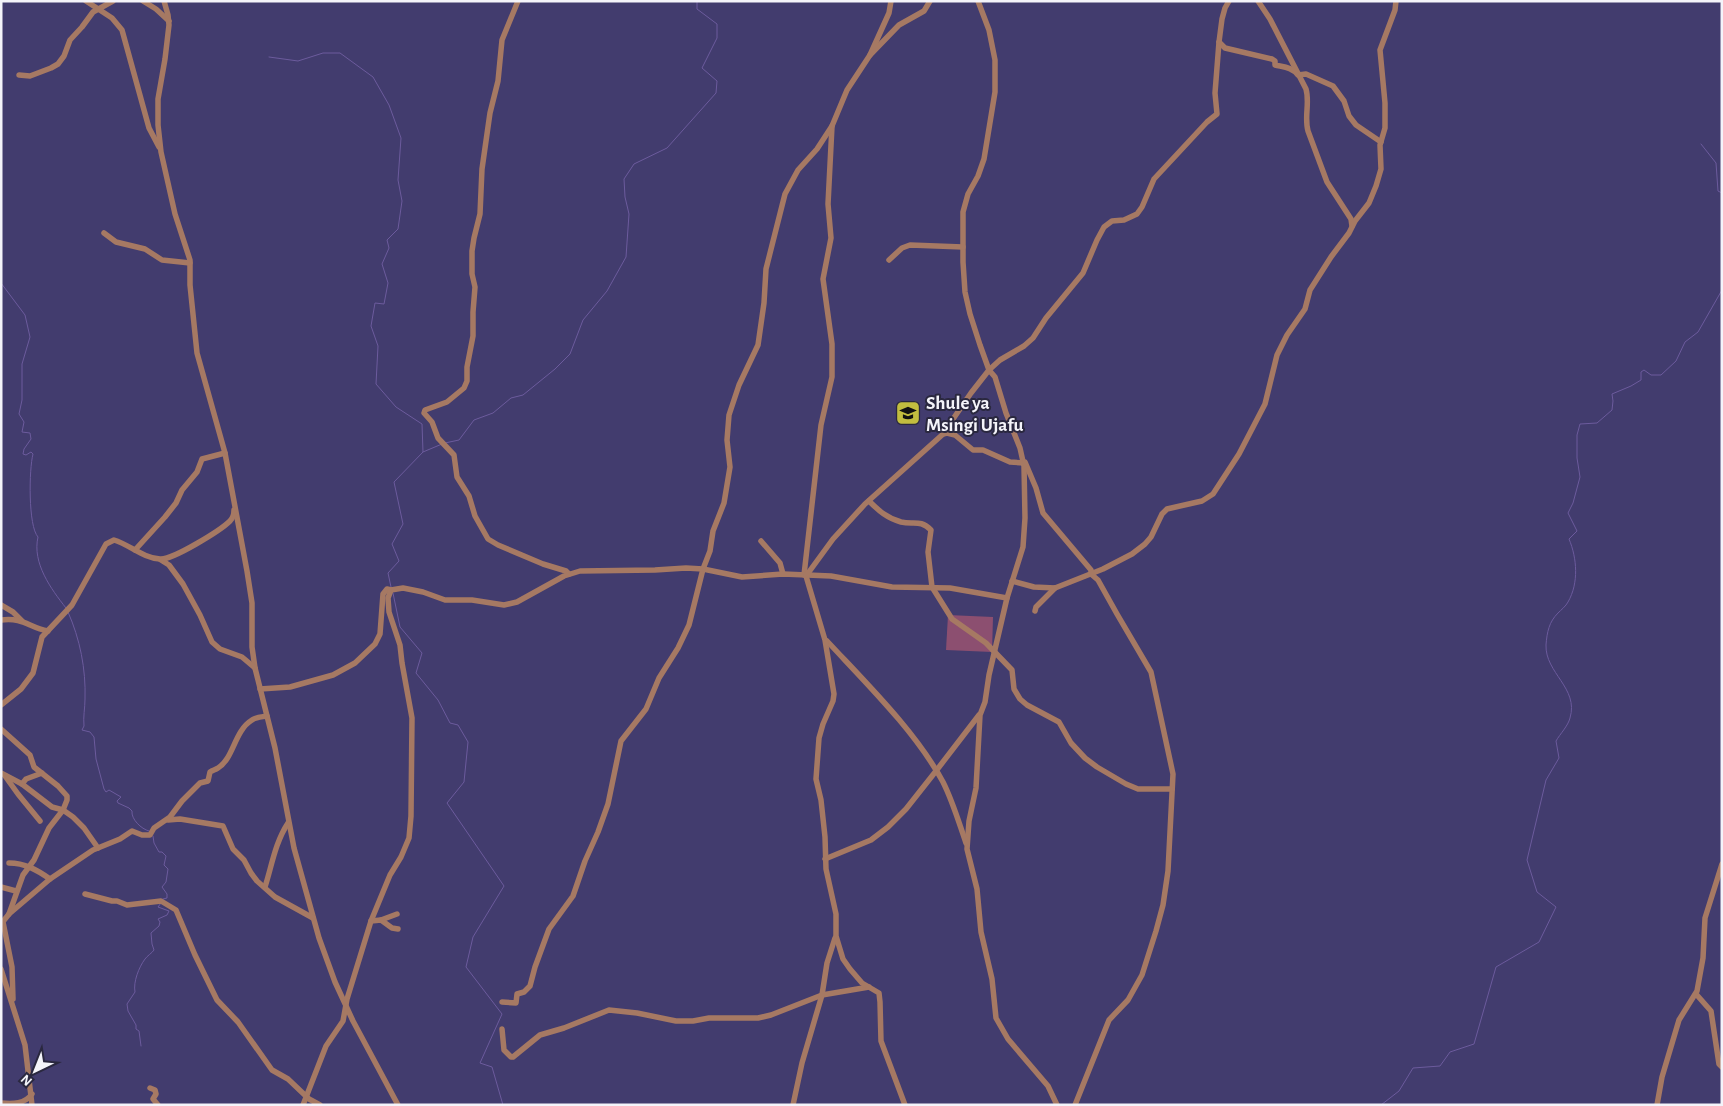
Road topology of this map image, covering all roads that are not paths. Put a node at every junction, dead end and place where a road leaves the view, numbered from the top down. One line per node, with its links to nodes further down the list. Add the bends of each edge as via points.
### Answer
1 (113, 1): 12 (street)
2 (143, 1): 14 (street)
3 (164, 1): 14 (street)
4 (518, 1): 38 (street, via 502,40 482,170 480,214 472,251 475,287 467,382 447,402 424,413 432,422 438,438 454,455 457,477 470,496 475,516 488,539)
5 (891, 1): 16 (street)
6 (930, 1): 16 (street, via 924,12 899,25)
7 (978, 1): 24 (street, via 989,30 995,60 996,92 984,159 963,212)
8 (1229, 1): 15 (street, via 1222,19)
9 (1258, 1): 18 (street)
10 (1396, 1): 20 (street, via 1380,50 1385,103 1385,128)
11 (87, 3): 12 (street); 13 (street)
12 (98, 8): 13 (street); 21 (street, via 122,30 150,128)
13 (90, 15): 17 (street, via 70,40 58,64 30,76)
14 (169, 21): 21 (street, via 158,99)
15 (1219, 42): 18 (street, via 1225,48 1272,59 1275,65); 27 (street, via 1215,93 1217,114 1154,179 1137,214 1112,221 1104,227 1081,276 1032,338)
16 (870, 55): 19 (street, via 847,90)
17 (19, 75)
18 (1298, 75): 20 (street, via 1306,74 1333,86 1356,125); 22 (street, via 1308,95 1308,131 1327,182 1351,219)
19 (832, 126): 37 (street, via 798,170 785,194 766,269 758,345 735,394 729,416 728,484); 41 (street, via 828,204 831,238 823,279 832,344 832,377 821,425)
20 (1381, 142): 22 (street, via 1381,169 1377,183 1369,203)
21 (161, 152): 26 (street)
22 (1352, 226): 40 (street, via 1330,257 1312,288 1305,309 1281,346 1265,404 1239,454 1212,494 1196,503 1167,508 1146,544 1114,564)
23 (104, 233): 26 (street, via 116,242 135,245 162,260)
24 (963, 247): 25 (street, via 910,244); 27 (street, via 965,292)
25 (889, 260)
26 (190, 263): 29 (street, via 197,353)
27 (989, 370): 28 (street); 30 (street, via 995,377)
28 (942, 434): 31 (street, via 955,435 973,450); 32 (street)
29 (225, 453): 33 (street); 35 (street, via 202,458 197,472 176,503)
30 (1021, 454): 31 (street); 40 (street, via 1042,510 1091,570)
31 (1024, 463): 42 (street, via 1024,540)
32 (868, 500): 41 (street); 43 (street, via 888,517 922,523 931,530 928,552)
33 (234, 508): 36 (street, via 230,521 199,542 169,559); 54 (street, via 250,589)
34 (761, 541): 39 (street, via 780,564)
35 (135, 550): 36 (street); 51 (street, via 114,540 106,544 72,605)
36 (158, 559): 54 (street, via 169,565 183,584 216,647 242,657)
37 (703, 569): 38 (street, via 590,570); 39 (street, via 742,577); 92 (street, via 681,644 659,678 646,709 621,741 608,804 572,898 548,929 529,988 517,994 515,1003)
38 (569, 574): 45 (street, via 517,602 504,605 472,600 454,602 403,588)
39 (783, 574): 41 (street)
40 (1090, 574): 44 (street); 64 (street, via 1098,580 1152,674 1173,769)
41 (805, 575): 43 (street, via 892,587); 52 (street)
42 (1012, 580): 44 (street, via 1034,587); 46 (street)
43 (932, 587): 46 (street); 53 (street, via 952,619 986,643)
44 (1055, 588): 48 (street)
45 (391, 590): 55 (street, via 382,594 378,639 355,663 333,675 290,687); 84 (street, via 389,612 400,645 412,718 411,816 406,846)
46 (1007, 598): 53 (street)
47 (1, 605): 50 (street)
48 (1035, 611)
49 (1, 620): 50 (street)
50 (22, 621): 51 (street)
51 (48, 631): 56 (street, via 40,643 33,672)
52 (825, 640): 60 (street, via 895,715); 71 (street, via 834,698 819,738 816,779 826,843)
53 (994, 653): 57 (street); 64 (street, via 1012,670 1018,697 1059,722 1070,743 1089,763 1138,789)
54 (256, 668): 55 (street)
55 (260, 689): 58 (street)
56 (1, 706)
57 (980, 715): 60 (street); 69 (street, via 976,788)
58 (267, 716): 66 (street, via 250,722 236,738 224,761 210,772 208,781 200,783); 68 (street)
59 (1, 729): 62 (street, via 30,755 34,767)
60 (936, 771): 69 (street, via 947,791); 71 (street, via 906,809 879,835)
61 (2, 773): 63 (street); 67 (street)
62 (42, 773): 63 (street); 65 (street, via 67,796)
63 (22, 784): 65 (street, via 52,807)
64 (1172, 789): 110 (street, via 1168,871 1156,931 1142,975 1128,1000 1109,1020)
65 (63, 810): 70 (street, via 78,821); 74 (street, via 49,828)
66 (166, 820): 70 (street, via 148,836 132,831); 77 (street, via 223,826 233,849)
67 (40, 821)
68 (288, 823): 77 (street, via 274,850); 82 (street)
69 (967, 846): 109 (street, via 982,941 992,979 996,1018 1008,1039 1048,1086)
70 (98, 848): 75 (street)
71 (825, 859): 87 (street, via 836,914)
72 (9, 863): 74 (street)
73 (1722, 864): 90 (street, via 1704,918 1702,963)
74 (29, 867): 75 (street); 78 (street)
75 (50, 879): 80 (street)
76 (1, 887): 78 (street)
77 (265, 887): 82 (street, via 275,897)
78 (16, 891): 80 (street)
79 (85, 894): 99 (street, via 127,905 161,902 176,910 217,1000 238,1022 272,1070 292,1082)
80 (8, 914): 85 (street)
81 (398, 914): 83 (street)
82 (313, 918): 94 (street)
83 (382, 920): 84 (street); 86 (street)
84 (371, 922): 94 (street)
85 (2, 923): 93 (street, via 12,967)
86 (398, 930)
87 (836, 936): 89 (street, via 846,964); 91 (street, via 827,963)
88 (1, 969): 93 (street)
89 (869, 987): 91 (street); 108 (street, via 876,990 880,998 880,1040)
90 (1696, 994): 96 (street, via 1710,1008); 100 (street, via 1679,1020)
91 (822, 995): 95 (street, via 758,1018 676,1022 609,1010 540,1035 513,1057 504,1050); 107 (street)
92 (502, 1002)
93 (13, 1003): 98 (street, via 25,1045)
94 (345, 1005): 99 (street, via 343,1021 326,1046); 103 (street)
95 (502, 1029)
96 (1722, 1067)
97 (150, 1088): 104 (street, via 156,1092 153,1099)
98 (32, 1094): 101 (street, via 23,1102); 102 (street)
99 (306, 1096): 105 (street); 106 (street)
100 (1658, 1096): 111 (street); 112 (street)
101 (1, 1102)
102 (31, 1104)
103 (395, 1104)
104 (158, 1105)
105 (303, 1105)
106 (320, 1105)
107 (793, 1105)
108 (905, 1105)
109 (1057, 1105)
110 (1076, 1105)
111 (1652, 1105)
112 (1657, 1105)

